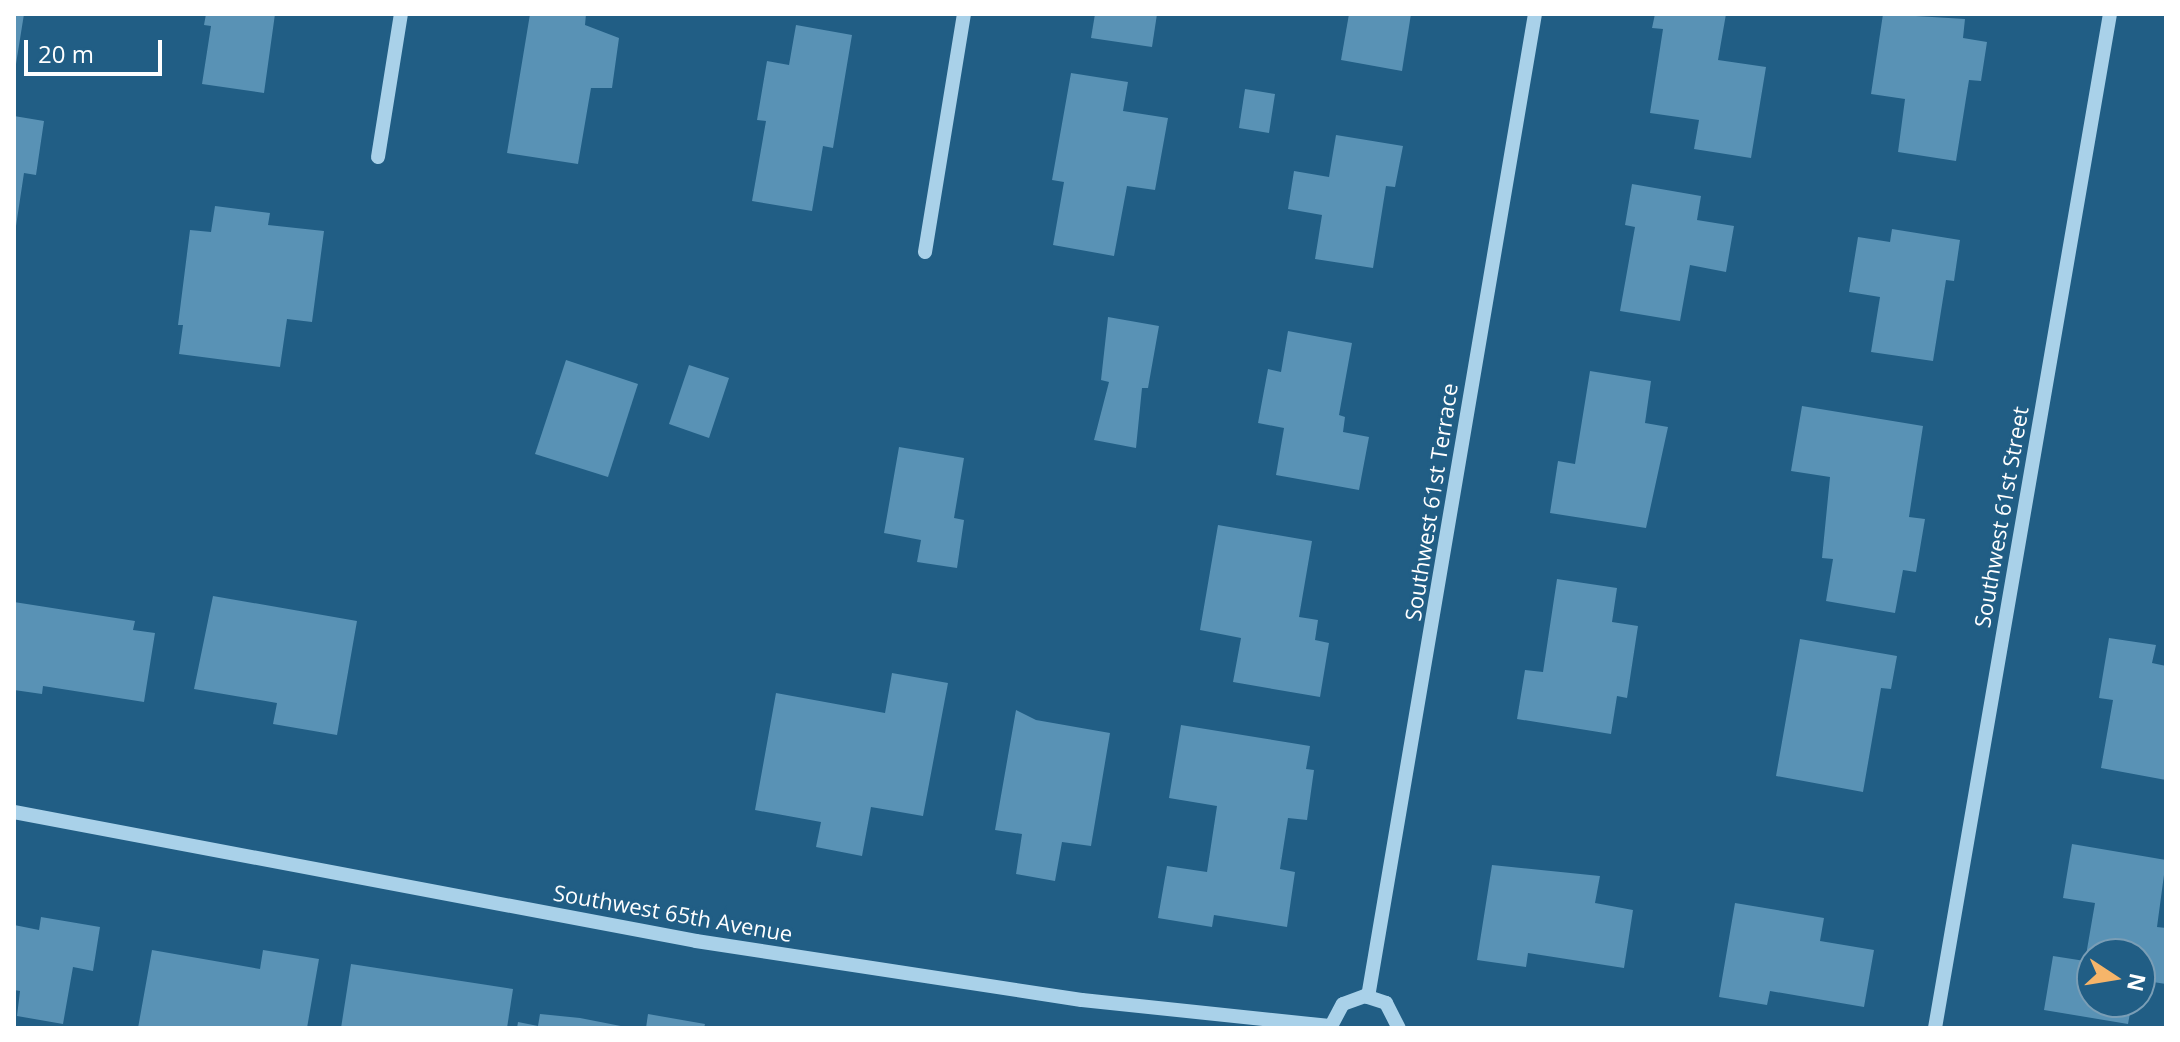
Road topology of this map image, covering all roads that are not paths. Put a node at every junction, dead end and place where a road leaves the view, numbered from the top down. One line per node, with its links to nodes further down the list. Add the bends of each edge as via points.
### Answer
1 (401, 14): 5 (street)
2 (964, 14): 6 (street)
3 (1535, 14): 8 (street, Southwest 61st Terrace)
4 (2110, 14): 11 (street, Southwest 61st Street)
5 (378, 157)
6 (925, 252)
7 (14, 812): 9 (street, Southwest 65th Avenue, via 696,941 1082,1000)
8 (1368, 997): 9 (street, via 1343,1004); 10 (street, via 1386,1003)
9 (1330, 1027)
10 (1399, 1028)
11 (1935, 1028)

